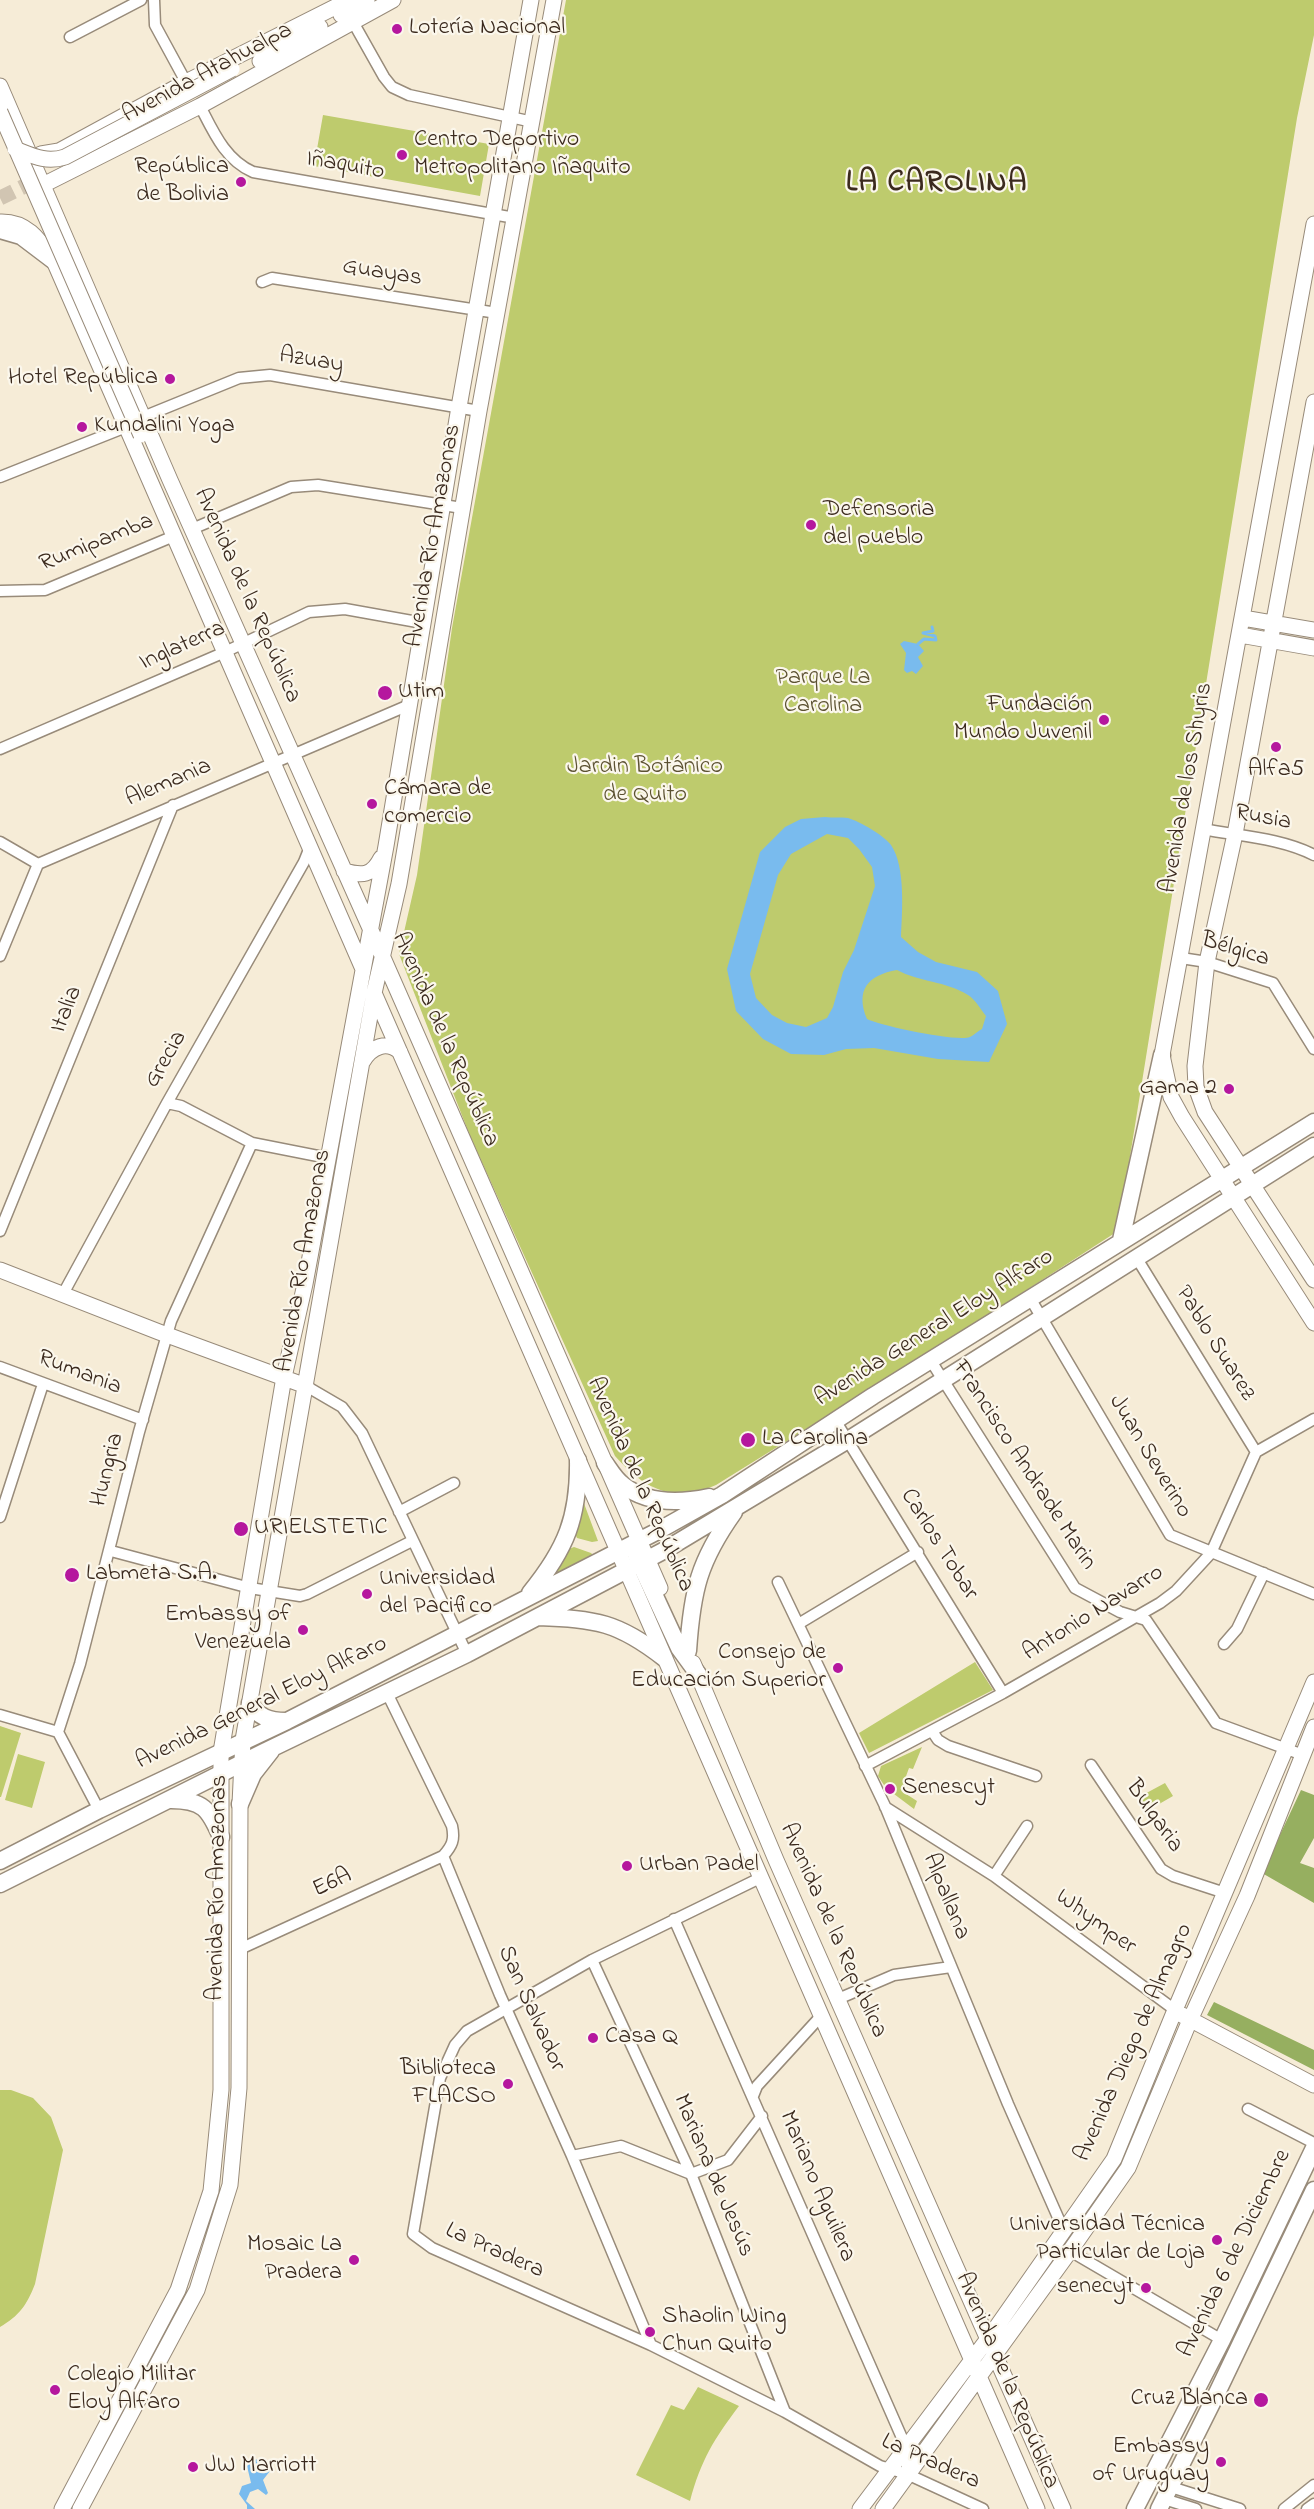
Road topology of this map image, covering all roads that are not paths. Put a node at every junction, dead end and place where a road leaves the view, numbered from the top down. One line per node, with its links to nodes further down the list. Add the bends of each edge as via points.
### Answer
1 (141, 0): 9 (street)
2 (153, 0): 13 (street, via 155,25)
3 (367, 0): 12 (main road)
4 (393, 0): 8 (main road, Avenida Atahualpa)
5 (531, 0): 17 (main road, Avenida Río Amazonas)
6 (554, 0): 18 (main road, Avenida Río Amazonas)
7 (346, 1): 10 (main road, Avenida Atahualpa)
8 (353, 22): 11 (main road, Avenida Atahualpa); 17 (street, via 392,87 409,95)
9 (70, 37)
10 (279, 37): 12 (main road); 13 (main road, Avenida Atahualpa)
11 (271, 66): 12 (main road); 15 (main road, Avenida Atahualpa)
12 (235, 71): 19 (main road, bridge, via 65,157 39,159); 20 (main road, Avenida Atahualpa)
13 (186, 82): 19 (main road, Avenida Atahualpa, via 59,151 44,155)
14 (0, 86): 19 (main road, Avenida de la República)
15 (200, 106): 21 (main road, Avenida Atahualpa); 22 (street, Iñaquito, via 226,152 253,172)
16 (0, 112): 19 (main road, Avenida de la República, bridge)
17 (510, 118): 18 (street); 22 (main road, Avenida Río Amazonas)
18 (533, 122): 23 (main road, Avenida Río Amazonas)
19 (22, 149): 21 (main road, Avenida de la República); 41 (main road, Avenida de la República, bridge)
20 (60, 168)
21 (43, 185): 30 (main road, Avenida de la República)
22 (493, 214): 23 (street, Iñaquito); 32 (main road, Avenida Río Amazonas)
23 (515, 218): 33 (main road, Avenida Río Amazonas)
24 (0, 222): 28 (main road, via 29,230)
25 (1314, 224): 27 (main road, Avenida de los Shyris)
26 (0, 230): 28 (main road, via 21,236)
27 (1312, 244): 50 (main road, Avenida de los Shyris)
28 (54, 261): 31 (main road, Avenida de la República)
29 (262, 282): 32 (street, Guayas, via 272,278)
30 (90, 293): 31 (main road, via 87,303); 34 (main road, Avenida de la República)
31 (72, 304): 35 (main road, Avenida de la República)
32 (476, 310): 33 (street, Guayas); 37 (main road, Avenida Río Amazonas)
33 (497, 313): 38 (main road, Avenida Río Amazonas)
34 (103, 324): 35 (main road, via 92,315 85,319); 39 (main road, Avenida de la República)
35 (82, 328): 40 (main road, Avenida de la República)
36 (1314, 402): 52 (main road)
37 (459, 407): 38 (street, Azuay); 39 (street, Azuay, via 270,375 240,378); 45 (main road, Avenida Río Amazonas)
38 (479, 411): 46 (main road, Avenida Río Amazonas)
39 (143, 417): 43 (main road, Avenida de la República)
40 (126, 427): 42 (street); 44 (main road, Avenida de la República)
41 (141, 436): 43 (main road, Avenida de la República); 44 (main road, Avenida de la República)
42 (0, 477)
43 (170, 480): 47 (main road, Avenida de la República)
44 (154, 490): 48 (main road, Avenida de la República)
45 (443, 505): 46 (street, Rumipamba); 47 (street, Rumipamba, via 300,485); 51 (main road, Avenida Río Amazonas)
46 (462, 508): 74 (main road, Avenida Río Amazonas, via 399,884)
47 (192, 529): 56 (main road, Avenida de la República)
48 (174, 536): 49 (street, Rumipamba, via 45,590); 58 (main road, Avenida de la República)
49 (0, 591)
50 (1243, 618): 52 (main road); 54 (main road, Avenida de los Shyris)
51 (423, 623): 56 (street, Inglaterra, via 345,609 309,612); 59 (main road, Avenida Río Amazonas)
52 (1274, 623): 53 (main road); 55 (main road)
53 (1314, 630)
54 (1240, 634): 55 (main road); 64 (main road, Avenida de los Shyris)
55 (1272, 640): 57 (main road); 65 (main road)
56 (243, 643): 58 (street, Inglaterra); 61 (main road, Avenida de la República)
57 (1314, 648)
58 (225, 652): 60 (street, Inglaterra); 62 (main road, Avenida de la República)
59 (409, 705): 61 (street, Alemania); 67 (main road, Avenida Río Amazonas)
60 (0, 749)
61 (292, 754): 62 (street, Alemania); 71 (main road, Avenida de la República)
62 (273, 762): 63 (street, Alemania); 68 (main road, Avenida de la República)
63 (173, 805): 70 (street, Alemania); 92 (street, Italia)
64 (1203, 829): 65 (street, Rusia); 75 (main road, Avenida de los Shyris)
65 (1235, 834): 69 (street, Rusia); 76 (main road)
66 (0, 842): 70 (street)
67 (386, 846): 71 (main road, via 372,872 359,875); 72 (main road, Avenida Río Amazonas)
68 (310, 847): 77 (main road, Avenida de la República); 83 (street, Grecia)
69 (1314, 855)
70 (38, 864): 73 (street)
71 (345, 871): 72 (main road, Avenida de la República)
72 (370, 928): 74 (main road, Avenida de la República); 77 (main road, Avenida Río Amazonas)
73 (0, 956)
74 (382, 956): 78 (main road, Avenida Río Amazonas); 114 (main road, Avenida de la República)
75 (1181, 958): 76 (street, Bélgica); 81 (main road, Avenida de los Shyris)
76 (1207, 962): 79 (street, Bélgica, via 1273,983); 88 (main road, via 1196,1087 1205,1112)
77 (363, 967): 78 (main road, Avenida de la República); 87 (main road, Avenida Río Amazonas)
78 (374, 993): 80 (main road, Avenida de la República); 82 (main road, Avenida Río Amazonas)
79 (1314, 1049)
80 (400, 1052): 82 (main road, via 391,1046 378,1047); 113 (main road, Avenida de la República)
81 (1162, 1055): 89 (main road, Avenida de los Shyris, via 1171,1097); 93 (main road)
82 (362, 1064): 107 (main road, Avenida Río Amazonas)
83 (167, 1103): 85 (street, via 181,1106); 97 (street, Grecia)
84 (1314, 1122): 88 (main road, Avenida General Eloy Alfaro)
85 (252, 1143): 87 (street); 101 (street, Hungria)
86 (1314, 1146): 90 (main road, Avenida General Eloy Alfaro)
87 (328, 1158): 104 (main road, Avenida Río Amazonas)
88 (1242, 1167): 89 (main road, Avenida General Eloy Alfaro); 90 (main road)
89 (1222, 1179): 91 (main road, Avenida de los Shyris); 93 (main road, Avenida General Eloy Alfaro)
90 (1253, 1184): 91 (main road, Avenida General Eloy Alfaro); 96 (main road)
91 (1233, 1196): 94 (main road, Avenida General Eloy Alfaro); 100 (main road, Avenida de los Shyris)
92 (0, 1231)
93 (1122, 1240): 98 (main road, Avenida General Eloy Alfaro)
94 (1136, 1257): 99 (main road, Avenida General Eloy Alfaro); 112 (street, Pablo Suarez)
95 (0, 1270): 97 (main road)
96 (1314, 1280)
97 (63, 1294): 101 (main road)
98 (1030, 1298): 99 (street, Juan Severino); 102 (main road, Avenida General Eloy Alfaro)
99 (1042, 1317): 105 (main road, Avenida General Eloy Alfaro); 125 (street, Juan Severino, via 1170,1535)
100 (1314, 1323)
101 (167, 1335): 104 (main road); 109 (street, Hungria)
102 (931, 1360): 105 (street, Francisco Andrade Marin); 110 (main road, Avenida General Eloy Alfaro)
103 (0, 1367): 106 (street, Rumania)
104 (284, 1377): 107 (main road); 129 (main road, Avenida Río Amazonas)
105 (943, 1379): 111 (main road, Avenida General Eloy Alfaro); 133 (street, Francisco Andrade Marin, via 1075,1588)
106 (43, 1384): 109 (street, Rumania); 119 (street)
107 (306, 1386): 118 (street, via 330,1398 352,1418); 130 (main road, Avenida Río Amazonas)
108 (1314, 1419): 112 (street)
109 (142, 1420): 122 (street, Hungria)
110 (835, 1420): 111 (street, Carlos Tobar); 116 (main road, Avenida General Eloy Alfaro)
111 (848, 1440): 117 (main road, Avenida General Eloy Alfaro); 124 (street, Carlos Tobar)
112 (1256, 1452): 125 (street, Antonio Navarro)
113 (578, 1460): 123 (main road, Avenida de la República); 132 (main road, via 575,1513 568,1535 550,1569)
114 (605, 1463): 116 (main road, via 624,1486 642,1495 671,1502); 121 (main road, Avenida de la República)
115 (454, 1483): 118 (street)
116 (722, 1495): 121 (main road, Avenida General Eloy Alfaro)
117 (739, 1504): 126 (main road, Avenida General Eloy Alfaro); 138 (main road, via 704,1561 692,1606)
118 (399, 1512): 120 (street)
119 (0, 1517)
120 (412, 1541): 130 (street, via 307,1594); 136 (street)
121 (639, 1541): 123 (main road, Avenida General Eloy Alfaro); 126 (main road, Avenida de la República)
122 (111, 1551): 129 (street); 151 (street, Hungria)
123 (619, 1552): 126 (main road, via 633,1552); 132 (main road, Avenida General Eloy Alfaro)
124 (918, 1552): 135 (street); 144 (street, Carlos Tobar)
125 (1211, 1553): 127 (street, Juan Severino); 133 (street, Antonio Navarro, via 1176,1591)
126 (638, 1564): 134 (main road, Avenida General Eloy Alfaro); 138 (main road, Avenida de la República); 140 (main road, Avenida de la República); 141 (main road, via 679,1648)
127 (1263, 1573): 131 (street, Juan Severino); 137 (street, via 1238,1629)
128 (778, 1582): 135 (street, Alpallana)
129 (250, 1588): 130 (street); 155 (main road, Avenida Río Amazonas)
130 (270, 1593): 145 (main road, Avenida Río Amazonas)
131 (1314, 1594)
132 (526, 1598): 136 (main road, Avenida General Eloy Alfaro)
133 (1135, 1616): 144 (street, Antonio Navarro); 154 (street, Francisco Andrade Marin, via 1146,1620 1216,1723)
134 (537, 1617): 139 (main road, Avenida General Eloy Alfaro); 140 (main road, via 608,1624 640,1639)
135 (800, 1623): 159 (street, Alpallana)
136 (457, 1635): 139 (street); 148 (main road, Avenida General Eloy Alfaro)
137 (1224, 1644)
138 (688, 1650): 141 (main road, Avenida de la República)
139 (467, 1654): 143 (main road, Avenida General Eloy Alfaro)
140 (664, 1658): 171 (main road, Avenida de la República)
141 (698, 1674): 178 (main road, Avenida de la República)
142 (1314, 1682): 146 (main road, Avenida Diego de Almagro)
143 (387, 1693): 153 (main road, Avenida General Eloy Alfaro); 168 (street, via 452,1826 453,1842)
144 (1003, 1693): 150 (street, Antonio Navarro)
145 (250, 1702): 148 (main road, via 259,1715); 152 (main road, Avenida Río Amazonas)
146 (1309, 1709): 154 (main road, Avenida Diego de Almagro)
147 (0, 1715): 151 (street)
148 (287, 1721): 152 (main road, Avenida General Eloy Alfaro)
149 (1314, 1728): 156 (main road, Avenida Diego de Almagro)
150 (932, 1731): 159 (street, Antonio Navarro); 161 (street, via 948,1746)
151 (58, 1732): 165 (street)
152 (243, 1740): 155 (main road, Avenida General Eloy Alfaro); 157 (main road, Avenida Río Amazonas)
153 (275, 1747): 157 (main road, Avenida General Eloy Alfaro); 163 (main road, via 254,1774)
154 (1285, 1749): 156 (street, Francisco Andrade Marin); 173 (main road, Avenida Diego de Almagro)
155 (221, 1752): 160 (main road, Avenida Río Amazonas); 165 (main road, Avenida General Eloy Alfaro)
156 (1303, 1755): 182 (main road, Avenida Diego de Almagro, via 1247,1896)
157 (243, 1762): 160 (main road, Avenida General Eloy Alfaro); 163 (main road, Avenida Río Amazonas)
158 (1091, 1765): 173 (street, Bulgaria, via 1161,1869)
159 (865, 1766): 164 (street, Alpallana)
160 (221, 1774): 162 (main road, Avenida General Eloy Alfaro); 167 (main road, Avenida Río Amazonas)
161 (1036, 1776)
162 (170, 1800): 167 (main road, via 190,1801 204,1807); 172 (main road, Avenida General Eloy Alfaro)
163 (240, 1804): 175 (main road, Avenida Río Amazonas)
164 (885, 1806): 170 (street, Whymper); 177 (street, Alpallana)
165 (99, 1810): 169 (main road, Avenida General Eloy Alfaro)
166 (1027, 1826): 170 (street)
167 (221, 1837): 207 (main road, Avenida Río Amazonas, via 221,2090 211,2191 178,2290)
168 (443, 1856): 175 (street, E6A); 179 (street, San Salvador)
169 (0, 1861)
170 (994, 1876): 180 (street, Whymper)
171 (760, 1878): 174 (street, La Pradera); 181 (main road, Avenida de la República)
172 (0, 1884)
173 (1225, 1893): 180 (main road, Avenida Diego de Almagro)
174 (674, 1919): 176 (street, La Pradera); 184 (street, Mariano Aguilera)
175 (240, 1949): 208 (main road, Avenida Río Amazonas, via 239,2088 230,2185 197,2290)
176 (592, 1960): 179 (street, La Pradera); 190 (street, Mariana de Jesús)
177 (951, 1967): 178 (street, via 894,1975); 192 (street, Alpallana)
178 (838, 1999): 194 (main road, Avenida de la República)
179 (506, 2008): 189 (street, San Salvador); 196 (street, La Pradera, via 467,2031 446,2062 414,2234 432,2248)
180 (1175, 2010): 182 (main road, Whymper); 192 (main road, Avenida Diego de Almagro, via 1114,2159)
181 (820, 2016): 184 (street, via 757,2086); 198 (main road, Avenida de la República)
182 (1191, 2020): 183 (main road, Whymper); 193 (main road, Avenida Diego de Almagro, via 1128,2168)
183 (1314, 2085)
184 (753, 2096): 186 (street, Mariano Aguilera)
185 (1248, 2109): 187 (street)
186 (762, 2116): 190 (street, via 728,2160); 201 (street, Mariano Aguilera)
187 (1314, 2143)
188 (1314, 2148): 195 (main road, Avenida 6 de Diciembre)
189 (572, 2156): 190 (street, via 621,2146); 196 (street, San Salvador)
190 (691, 2174): 200 (street, Mariana de Jesús)
191 (1314, 2190): 205 (main road, Avenida 6 de Diciembre)
192 (1064, 2231): 194 (main road, Avenida Diego de Almagro)
193 (1070, 2251): 195 (street); 197 (main road, Avenida Diego de Almagro)
194 (988, 2338): 197 (main road, Avenida de la República); 198 (main road, Avenida Diego de Almagro)
195 (1222, 2340): 214 (main road, Avenida 6 de Diciembre)
196 (651, 2345): 200 (street, La Pradera)
197 (995, 2355): 199 (main road, Avenida Diego de Almagro); 213 (main road, Avenida de la República)
198 (972, 2360): 199 (main road, Avenida de la República); 201 (main road, Avenida Diego de Almagro)
199 (980, 2376): 203 (main road, Avenida Diego de Almagro); 212 (main road, Avenida de la República)
200 (785, 2412): 202 (street, La Pradera)
201 (906, 2447): 202 (main road, Avenida Diego de Almagro); 203 (street, Mariano Aguilera)
202 (888, 2470): 203 (street, La Pradera); 209 (main road, Avenida Diego de Almagro)
203 (907, 2474): 210 (main road, Avenida Diego de Almagro); 211 (street, La Pradera)
204 (1314, 2485): 217 (street)
205 (1165, 2498): 215 (street); 216 (street)
206 (1314, 2504): 218 (street)
207 (62, 2509)
208 (80, 2509)
209 (860, 2509)
210 (883, 2509)
211 (983, 2509)
212 (1037, 2509)
213 (1064, 2509)
214 (1135, 2509)
215 (1196, 2509)
216 (1240, 2509)
217 (1284, 2509)
218 (1308, 2509)

